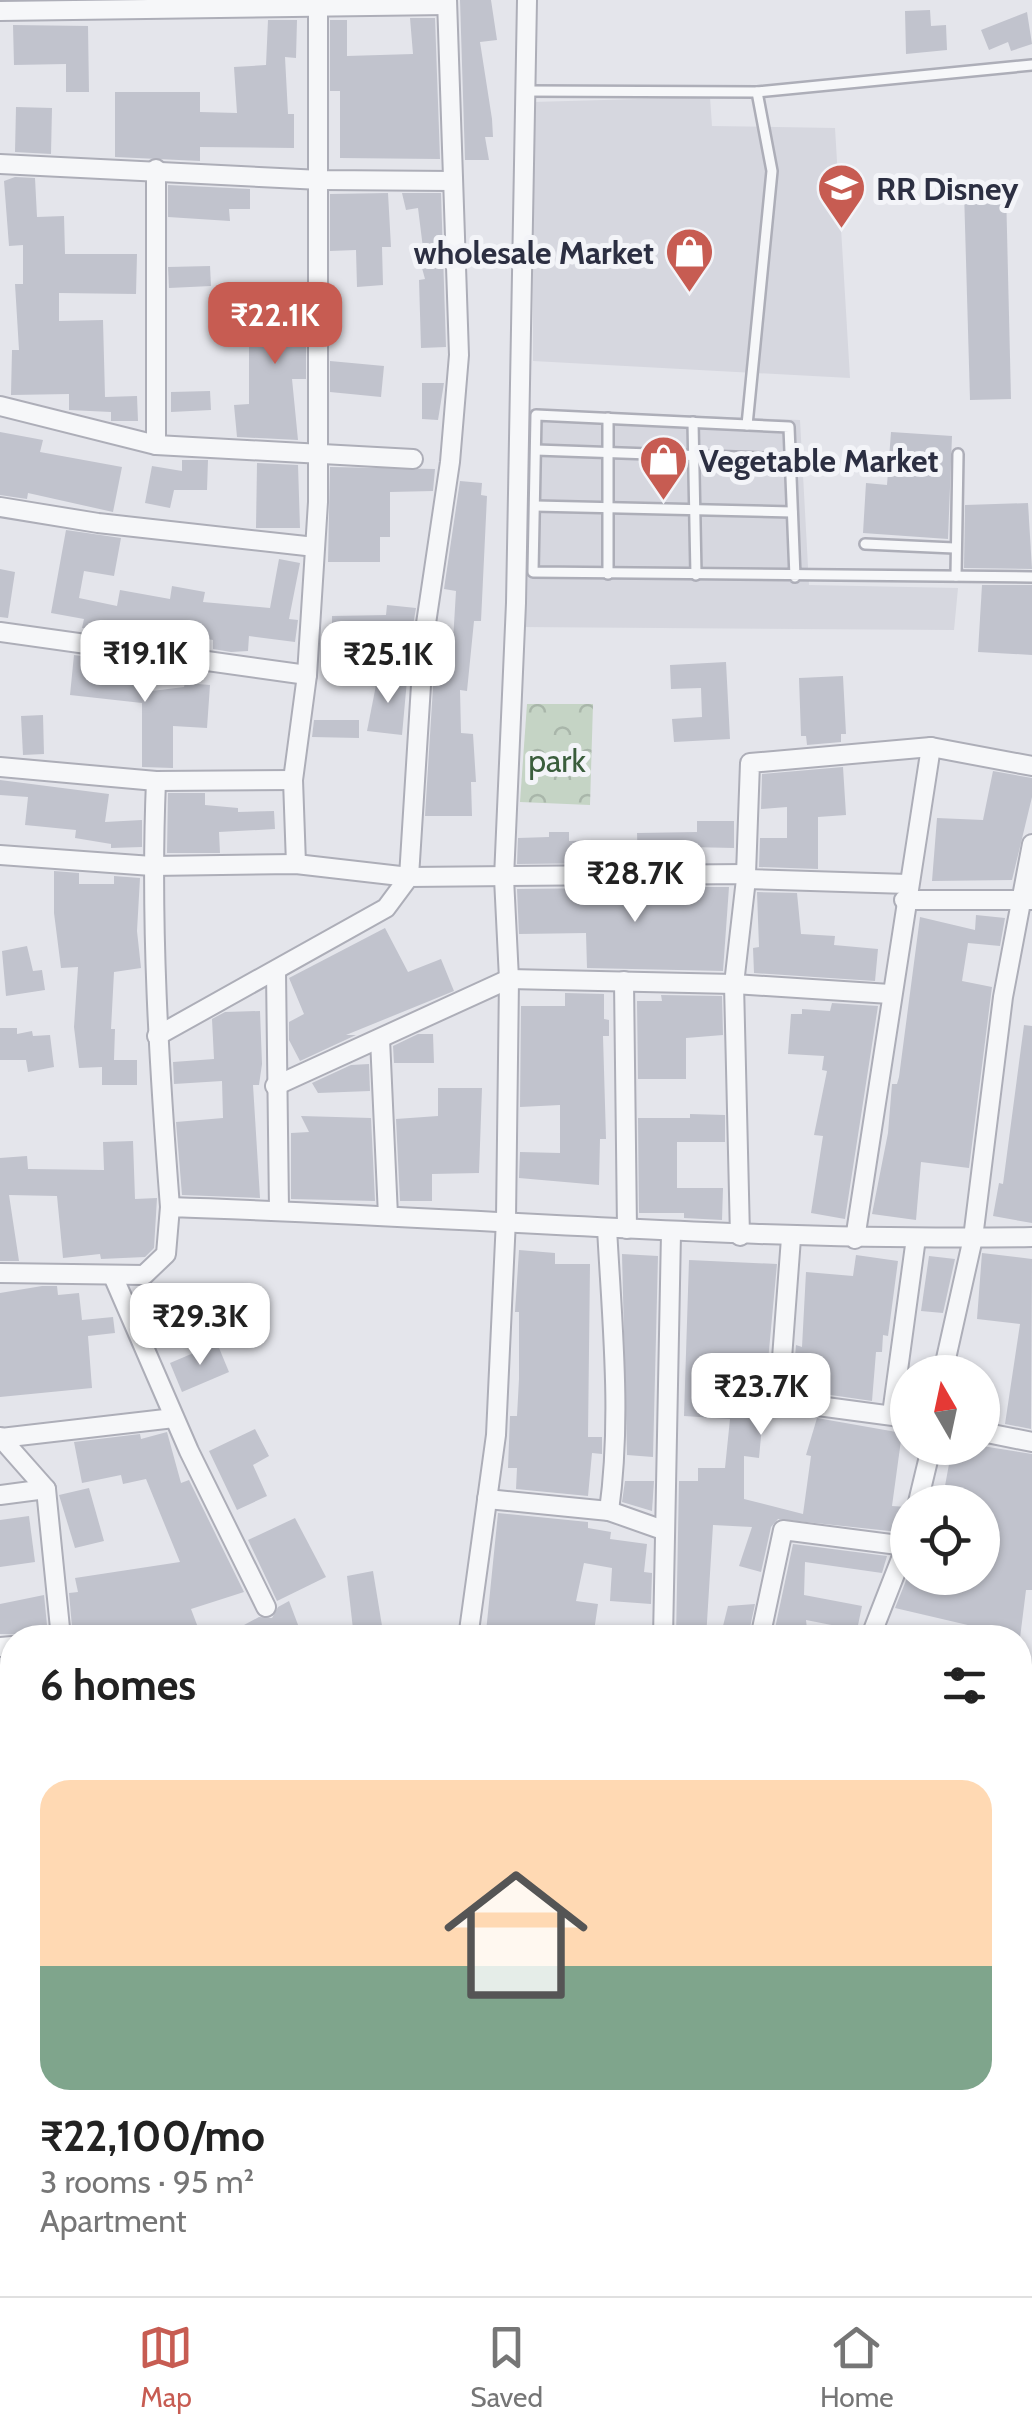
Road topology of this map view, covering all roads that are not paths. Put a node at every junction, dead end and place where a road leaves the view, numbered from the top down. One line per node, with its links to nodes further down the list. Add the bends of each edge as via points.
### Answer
1 (527, 0): 6 (street)
2 (447, 2): 3 (street); 11 (street)
3 (318, 5): 4 (street); 10 (street)
4 (0, 12)
5 (1032, 65): 7 (lane)
6 (526, 91): 7 (lane); 50 (street)
7 (757, 92): 15 (lane, via 772,172)
8 (0, 164): 9 (street)
9 (156, 169): 10 (street); 16 (street)
10 (321, 180): 11 (street); 18 (street)
11 (454, 181): 48 (street, via 459,355 424,638)
12 (0, 406): 16 (street)
13 (608, 418): 14 (lane); 17 (lane, via 536,415); 19 (lane)
14 (694, 422): 15 (lane); 21 (lane)
15 (747, 425): 23 (lane, via 789,427)
16 (156, 445): 18 (street)
17 (536, 450): 19 (lane); 24 (lane)
18 (319, 452): 22 (street); 30 (street)
19 (608, 452): 21 (lane); 26 (lane)
20 (958, 454): 31 (lane)
21 (694, 456): 23 (lane); 27 (lane)
22 (412, 459)
23 (790, 459): 28 (lane)
24 (534, 506): 26 (lane); 32 (lane, via 533,572)
25 (0, 507): 30 (street)
26 (608, 508): 27 (lane); 32 (lane)
27 (695, 509): 28 (lane); 33 (lane)
28 (792, 512): 35 (lane)
29 (865, 544): 31 (lane)
30 (316, 547): 38 (street)
31 (954, 548): 34 (lane)
32 (608, 574): 33 (lane)
33 (696, 575): 35 (lane)
34 (956, 576): 35 (lane); 36 (lane)
35 (795, 577)
36 (1032, 577)
37 (0, 632): 38 (street)
38 (308, 675): 42 (street)
39 (931, 746): 40 (street); 49 (street, via 750,763); 51 (street)
40 (1032, 766)
41 (0, 767): 43 (street)
42 (293, 780): 43 (street); 46 (street)
43 (156, 781): 47 (street)
44 (1032, 844): 52 (street)
45 (0, 855): 47 (street)
46 (296, 864): 47 (street); 48 (street)
47 (152, 866): 58 (street)
48 (409, 877): 50 (street); 53 (street, via 386,908)
49 (746, 877): 50 (street); 51 (street); 56 (street)
50 (504, 878): 54 (street)
51 (906, 892): 52 (street); 57 (street)
52 (1025, 900): 72 (street)
53 (276, 972): 58 (street); 60 (street)
54 (509, 979): 55 (street); 59 (street); 64 (street)
55 (624, 980): 56 (street); 66 (street)
56 (734, 984): 57 (street); 68 (street)
57 (890, 994): 73 (street)
58 (157, 1036): 61 (street)
59 (380, 1040): 60 (street); 63 (street)
60 (275, 1086): 62 (street)
61 (170, 1206): 62 (street); 75 (street, via 166,1254 144,1275)
62 (279, 1210): 63 (street)
63 (388, 1216): 64 (street)
64 (506, 1219): 65 (street); 85 (street)
65 (607, 1228): 66 (street); 86 (street, via 614,1395)
66 (627, 1230): 67 (street)
67 (672, 1233): 68 (street); 87 (street)
68 (740, 1236): 70 (street)
69 (1032, 1237): 72 (street)
70 (791, 1238): 73 (street); 78 (street, via 780,1385 788,1402)
71 (916, 1238): 72 (street); 73 (street); 76 (street)
72 (973, 1238): 77 (street)
73 (855, 1239)
74 (0, 1274): 75 (street)
75 (113, 1276): 79 (street)
76 (905, 1355)
77 (947, 1355)
78 (890, 1415)
79 (174, 1418): 81 (street); 90 (street)
80 (1000, 1436): 82 (street)
81 (0, 1437): 83 (street)
82 (1032, 1442)
83 (46, 1490): 84 (street); 91 (street)
84 (0, 1496)
85 (487, 1499): 86 (street); 92 (street)
86 (609, 1512): 87 (street)
87 (663, 1530): 93 (street)
88 (890, 1541): 94 (street, via 783,1530)
89 (890, 1587): 95 (street)
90 (266, 1607)
91 (60, 1625)
92 (470, 1625)
93 (663, 1625)
94 (763, 1625)
95 (875, 1625)

